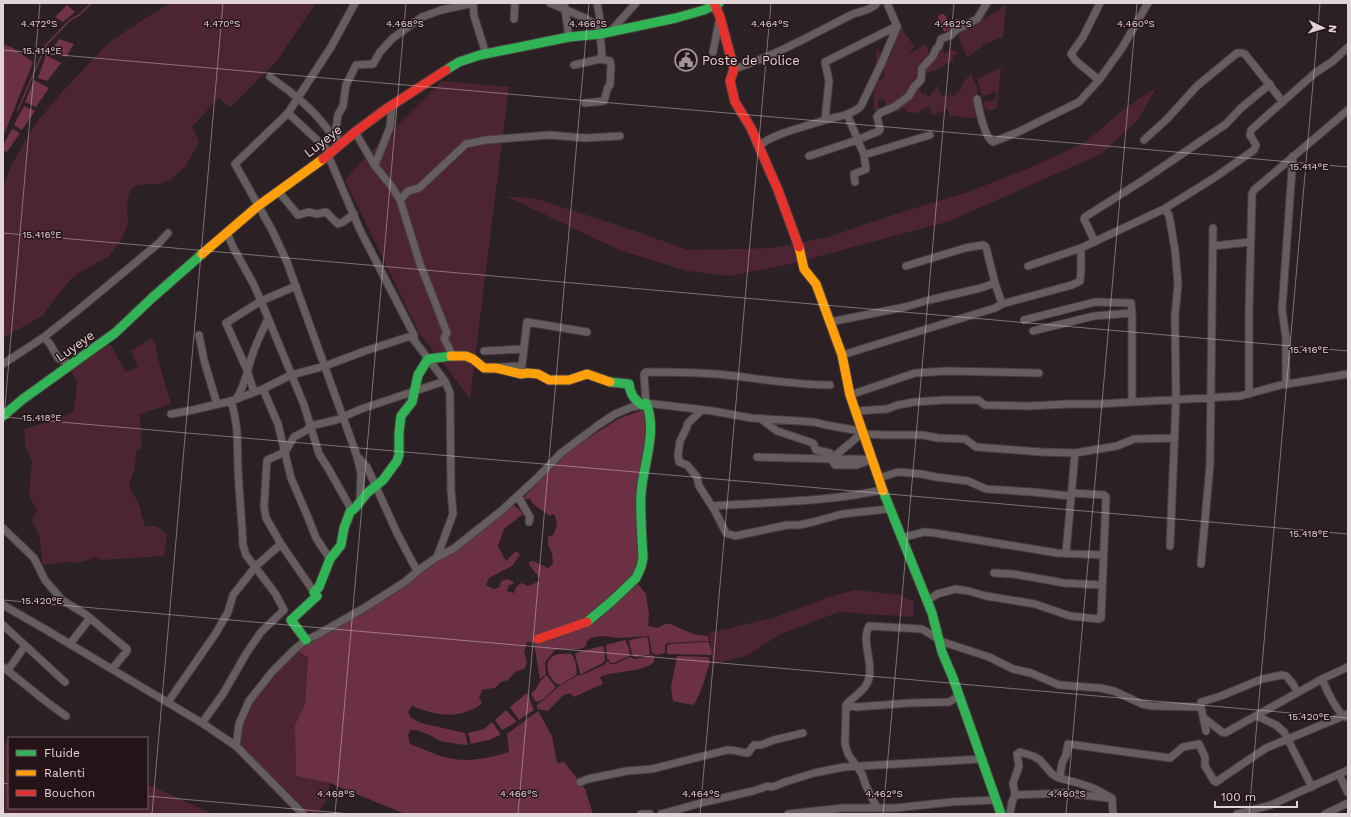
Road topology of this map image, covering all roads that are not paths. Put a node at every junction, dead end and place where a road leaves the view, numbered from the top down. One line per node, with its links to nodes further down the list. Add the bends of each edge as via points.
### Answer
1 (355, 3): 28 (street)
2 (474, 3): 21 (street, via 474,16); 42 (street, via 422,17 393,38 373,64 356,65 346,85 343,106 338,115)
3 (514, 3): 15 (street)
4 (550, 3): 13 (street)
5 (597, 3): 17 (street)
6 (636, 3): 17 (street)
7 (877, 3): 24 (street, via 757,62)
8 (887, 3): 16 (street)
9 (987, 3): 40 (street, via 977,19 941,39 933,56 922,68 921,80 911,93 894,107 878,115 879,131)
10 (1100, 3): 26 (street, via 1083,37 1071,54)
11 (1148, 3): 26 (street, via 1129,37)
12 (716, 4): 14 (street); 17 (street, Luyeye, via 676,18)
13 (564, 6): 17 (street); 18 (street)
14 (720, 17): 20 (street); 24 (street)
15 (514, 19)
16 (897, 27): 35 (street, via 860,106); 36 (street, via 825,62 829,80)
17 (604, 32): 18 (street, Luyeye); 22 (street)
18 (569, 37): 21 (street, Luyeye)
19 (1348, 47): 30 (street)
20 (713, 52)
21 (486, 54): 32 (street, Luyeye, via 459,62)
22 (600, 59): 23 (street); 31 (street, via 610,61 610,85 604,101)
23 (574, 65)
24 (734, 69): 43 (street, via 730,81 736,102)
25 (270, 77): 28 (street)
26 (1099, 80): 29 (street, via 1078,102 993,142 990,141 983,124)
27 (1270, 84): 30 (street); 41 (street, via 1245,54 1237,53 1197,86); 58 (street, via 1226,124 1085,217)
28 (299, 98): 34 (street); 42 (street, via 326,126)
29 (977, 99)
30 (1283, 102): 53 (street, via 1251,130 1250,135 1256,145 1254,150)
31 (585, 103)
32 (392, 105): 37 (street, Luyeye); 48 (street, via 390,127)
33 (1348, 110): 47 (street)
34 (288, 113): 44 (street); 52 (street, via 235,164)
35 (847, 114): 36 (street); 40 (street)
36 (825, 120): 43 (street, via 763,142)
37 (355, 132): 42 (street, Luyeye); 48 (street)
38 (930, 135): 45 (street)
39 (620, 136): 51 (street, via 585,138 550,135 466,144 419,188 408,191)
40 (857, 140): 45 (street); 46 (street)
41 (1144, 140)
42 (338, 144): 44 (street, Luyeye)
43 (759, 146): 71 (street, via 786,211 804,269 816,284)
44 (329, 154): 50 (street, Luyeye); 54 (street)
45 (864, 155): 49 (street, via 866,169 854,174)
46 (809, 156)
47 (1293, 156): 59 (street, via 1254,190); 91 (street, via 1282,310 1286,338)
48 (375, 165): 51 (street)
49 (855, 182)
50 (278, 191): 52 (street, Luyeye); 54 (street, via 298,214 326,212 338,224)
51 (400, 200): 80 (street, via 420,264 447,333 444,338)
52 (258, 206): 57 (street, Luyeye); 65 (street, via 272,230)
53 (1164, 208): 58 (street); 100 (street, via 1169,215 1178,274 1175,316)
54 (354, 214): 75 (street)
55 (1213, 228): 60 (street)
56 (168, 233): 76 (street)
57 (227, 233): 66 (street); 83 (street, Luyeye, via 115,333)
58 (1095, 242): 61 (street)
59 (1250, 242): 60 (street); 96 (street)
60 (1213, 246): 98 (street)
61 (1081, 248): 63 (street); 67 (street, via 1080,281)
62 (906, 266): 64 (street, via 964,248 983,245 986,247)
63 (1028, 266)
64 (996, 283): 67 (street); 71 (street, via 905,307)
65 (296, 286): 66 (street); 84 (street)
66 (261, 301): 69 (street); 86 (street, via 226,323)
67 (1002, 304): 79 (street)
68 (1132, 313): 70 (street, via 1131,302 1095,302); 72 (street, via 1094,316); 101 (street)
69 (268, 319): 86 (street); 89 (street)
70 (1024, 320)
71 (830, 322): 79 (street)
72 (1033, 331)
73 (587, 332): 77 (street, via 527,322)
74 (199, 335): 102 (street)
75 (414, 335): 81 (street, via 414,340); 84 (street)
76 (44, 337): 82 (street); 83 (street, via 58,358)
77 (524, 349): 78 (street); 85 (street, via 522,366)
78 (484, 350)
79 (842, 355): 97 (street)
80 (453, 356): 81 (street); 85 (street, via 469,357 482,368)
81 (428, 359): 90 (street); 94 (street, via 420,372)
82 (3, 364)
83 (70, 365): 107 (street, Luyeye, via 23,398)
84 (325, 366): 89 (street); 108 (street)
85 (496, 368): 103 (street, via 521,374 538,374 551,381 569,380 587,374 606,381 629,384 630,394 636,402)
86 (247, 370): 95 (street); 99 (street, via 240,393)
87 (1039, 372): 97 (street, via 915,373)
88 (1348, 374): 91 (street)
89 (291, 375): 93 (street); 110 (street)
90 (445, 381): 94 (street); 135 (street, via 451,398 451,490 454,508)
91 (1286, 384): 96 (street)
92 (830, 385): 103 (street, via 805,385 715,374 646,372)
93 (263, 389): 95 (street); 113 (street, via 278,424)
94 (414, 391): 108 (street); 120 (street, via 410,405 401,416 398,459)
95 (254, 392): 99 (street)
96 (1250, 394): 98 (street)
97 (850, 395): 105 (street)
98 (1212, 397): 100 (street); 137 (street, via 1210,465)
99 (234, 400): 102 (street); 138 (street, via 243,545 246,555)
100 (1176, 400): 101 (street); 112 (street)
101 (1132, 402): 105 (street, via 1014,406 985,405 978,400 963,399 914,402 886,409)
102 (217, 404): 106 (street)
103 (644, 404): 104 (street); 123 (street, via 615,414 597,426 561,453); 149 (street, via 650,414 650,427 642,492 641,567 636,578 585,624)
104 (702, 410): 109 (street); 125 (street, via 688,423 680,441 678,455 679,462 687,465 697,477 699,486)
105 (856, 411): 111 (street)
106 (171, 414)
107 (3, 416)
108 (343, 417): 110 (street); 115 (street)
109 (761, 419): 111 (street, via 814,422); 117 (street, via 777,431 813,443 816,450 830,453)
110 (310, 426): 113 (street, via 294,437); 127 (street, via 319,454 350,507)
111 (862, 433): 114 (street, via 965,439 976,447); 117 (street); 118 (street)
112 (1175, 438): 114 (street, via 1134,439 1117,446); 132 (street)
113 (285, 452): 131 (street, via 267,460 264,507 266,518); 136 (street, via 291,478 316,538)
114 (1075, 453): 122 (street)
115 (357, 456): 120 (street, via 367,467); 124 (street, via 361,474)
116 (757, 457): 117 (street)
117 (831, 459): 118 (street)
118 (871, 462): 119 (street)
119 (879, 478): 121 (street); 122 (street, via 898,472 921,474 968,481 986,489)
120 (376, 486): 124 (street); 139 (street)
121 (882, 490): 125 (street, via 812,500); 126 (street)
122 (1071, 495): 133 (street); 134 (street, via 1106,497)
123 (518, 496): 128 (street, via 530,517); 135 (street, via 453,548)
124 (360, 500): 127 (street)
125 (712, 506): 126 (street, via 726,533 736,536 842,514)
126 (888, 509): 130 (street)
127 (350, 512): 136 (street, via 341,545)
128 (529, 522)
129 (3, 528): 146 (street, via 34,558 54,592)
130 (901, 538): 133 (street, via 924,532 935,533); 143 (street)
131 (280, 544): 138 (street); 142 (street)
132 (1170, 546)
133 (1066, 553): 134 (street)
134 (1103, 555): 141 (street)
135 (437, 557): 139 (street)
136 (330, 559): 142 (street, via 319,587)
137 (1201, 564)
138 (256, 566): 145 (street, via 276,593); 161 (street, via 233,595 228,612 216,633)
139 (417, 572): 150 (street, via 364,608)
140 (994, 573): 141 (street, via 1064,583)
141 (1102, 585): 143 (street, via 1102,616 1099,619 1070,616 1035,604 956,589 937,594)
142 (314, 592): 147 (street, via 317,596)
143 (927, 601): 151 (street)
144 (3, 605): 152 (street)
145 (284, 610): 147 (street); 168 (street, via 261,632)
146 (90, 618): 152 (street); 156 (street, via 127,648)
147 (291, 620): 150 (street)
148 (3, 625): 153 (street)
149 (538, 639)
150 (306, 640): 174 (street, via 272,672 250,701 239,724)
151 (940, 640): 160 (street, via 942,652); 162 (street, via 922,629 869,626 866,636 869,679); 163 (street, via 1059,685 1114,691 1152,706)
152 (70, 644): 156 (street)
153 (25, 646): 155 (street); 158 (street)
154 (1348, 667): 157 (street)
155 (5, 668): 164 (street)
156 (112, 669): 161 (street)
157 (1322, 678): 159 (street); 166 (street)
158 (65, 682)
159 (1297, 692): 163 (street, via 1286,676 1282,675 1209,698 1201,702); 165 (street)
160 (960, 696): 162 (street, via 949,702); 175 (street)
161 (168, 702): 168 (street)
162 (846, 706): 176 (street, via 845,744)
163 (1201, 707): 167 (street)
164 (66, 716)
165 (1257, 716): 169 (street, via 1225,733); 172 (street, via 1276,725)
166 (1346, 716): 172 (street)
167 (1204, 718): 169 (street); 170 (street)
168 (202, 723): 174 (street)
169 (1213, 724): 170 (street)
170 (1206, 732): 173 (street)
171 (803, 733): 180 (street, via 754,745 748,753 727,750 652,769 627,771)
172 (1288, 739): 173 (street, via 1266,748 1216,782 1206,766 1205,756); 181 (street)
173 (1199, 744): 179 (street, via 1183,747 1170,758 1068,744)
174 (236, 746): 189 (street)
175 (982, 759): 176 (street); 185 (street)
176 (856, 766): 187 (street, via 862,774); 192 (street, via 814,773 753,792)
177 (1348, 770): 178 (street)
178 (1339, 774): 181 (street); 182 (street)
179 (1059, 778): 183 (street, via 1040,760 1018,752 1019,766 1013,783); 184 (street, via 1093,788)
180 (580, 782)
181 (1312, 787): 197 (street, via 1272,805)
182 (1348, 793)
183 (1015, 795): 184 (street, via 1064,793); 195 (street)
184 (1110, 798): 196 (street)
185 (995, 800): 187 (street); 194 (street)
186 (1348, 803): 198 (street)
187 (874, 810): 188 (street, via 842,808)
188 (811, 813): 193 (street)
189 (303, 814)
190 (641, 814): 191 (street)
191 (650, 814)
192 (661, 814)
193 (788, 814)
194 (1001, 814)
195 (1010, 814)
196 (1113, 814)
197 (1237, 814)
198 (1325, 814)

